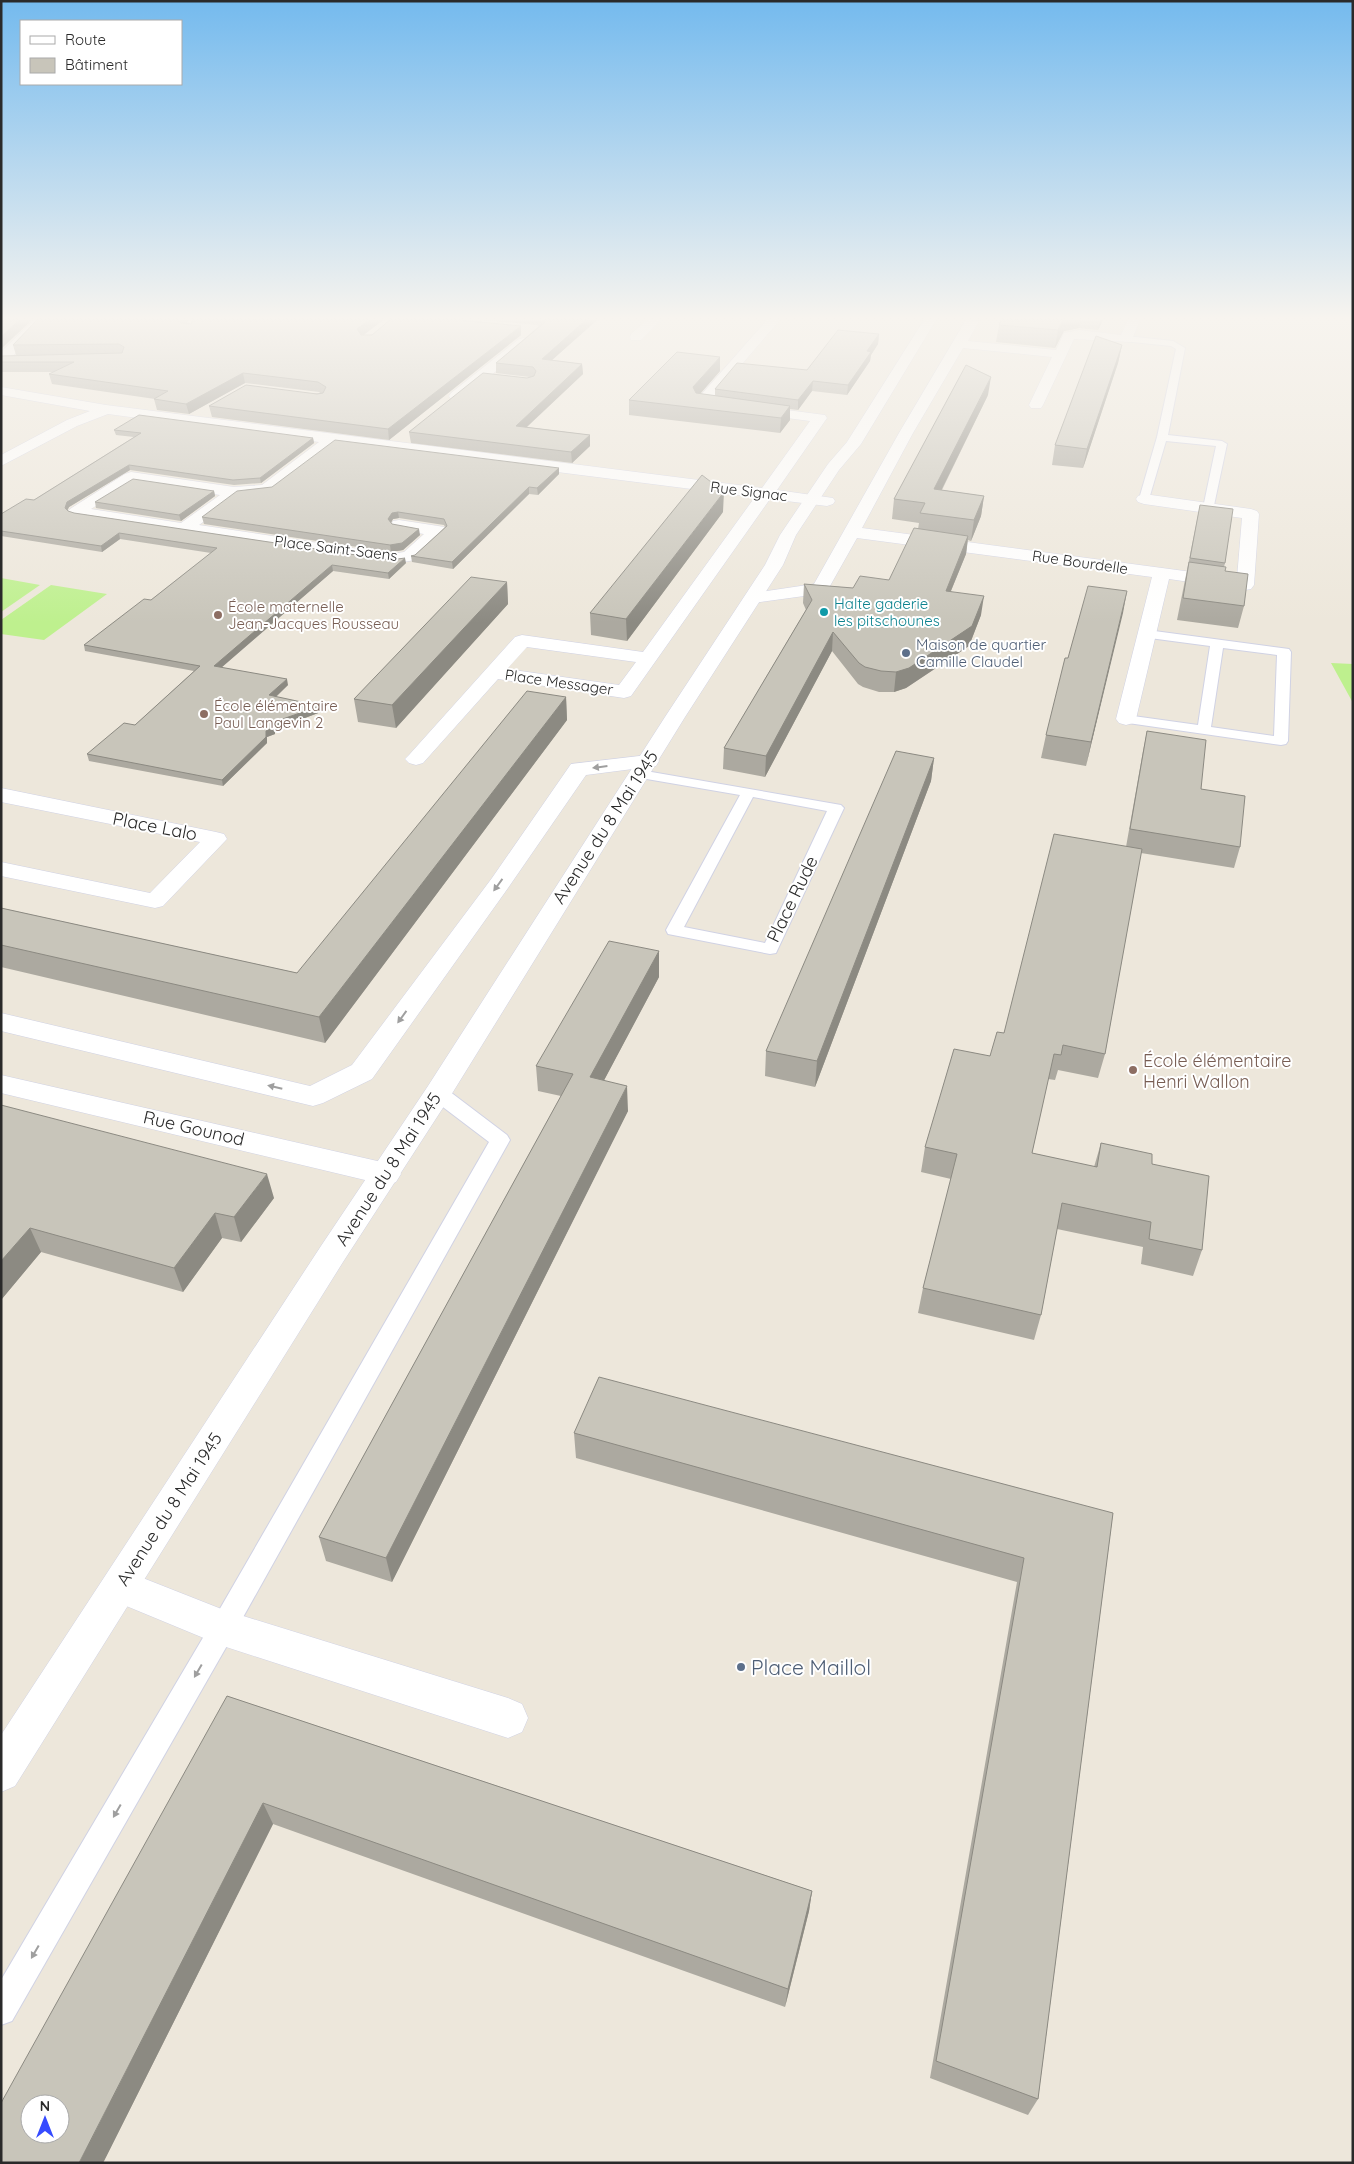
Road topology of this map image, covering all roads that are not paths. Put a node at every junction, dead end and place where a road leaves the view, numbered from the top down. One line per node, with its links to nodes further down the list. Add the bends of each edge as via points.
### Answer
1 (75, 421): 11 (street)
2 (199, 421): 9 (street, Rue Signac)
3 (818, 421): 13 (street)
4 (867, 421): 15 (street, Avenue du 8 Mai 1945, via 853,444 848,468)
5 (913, 421): 19 (street)
6 (1165, 421): 8 (lane)
7 (410, 433): 10 (street)
8 (1162, 437): 14 (lane); 16 (lane, via 1222,444)
9 (332, 439): 10 (street, Rue Signac); 12 (street, via 266,489)
10 (394, 446): 13 (street, Rue Signac)
11 (1, 461)
12 (234, 492): 18 (street); 18 (street, via 131,477 76,512)
13 (765, 493): 15 (street, Rue Signac); 24 (street)
14 (1144, 499): 16 (street)
15 (819, 500): 21 (street, Avenue du 8 Mai 1945, via 805,537 774,565)
16 (1209, 508): 20 (street, Rue Bourdelle, via 1251,514 1246,585)
17 (399, 525): 18 (street, Place Saint-Saens, via 438,531 409,556 391,559)
18 (186, 527)
19 (850, 532): 20 (street, Rue Bourdelle); 21 (street, via 820,589)
20 (1162, 573): 22 (street)
21 (753, 598): 29 (street, Avenue du 8 Mai 1945)
22 (1147, 634): 23 (lane); 26 (street)
23 (1217, 643): 27 (lane); 27 (lane, via 1284,652 1281,741)
24 (647, 658): 25 (street, Place Messager, via 522,641); 25 (street, Place Messager, via 624,692)
25 (494, 673): 28 (street, Place Messager)
26 (1126, 718): 27 (lane)
27 (1204, 730)
28 (416, 759)
29 (644, 767): 30 (lane, Place Rude); 33 (street, one-way to 33, via 578,769 500,883 362,1072 313,1096); 35 (street, Avenue du 8 Mai 1945)
30 (749, 792): 30 (lane, Place Rude, via 674,930 770,949 836,808)
31 (1, 795): 32 (street, Place Lalo, via 216,838 155,901)
32 (1, 869)
33 (1, 1022)
34 (1, 1084): 36 (street, Rue Gounod)
35 (438, 1093): 36 (street, Avenue du 8 Mai 1945); 38 (lane, via 500,1140)
36 (386, 1174): 37 (street, Avenue du 8 Mai 1945)
37 (120, 1586): 38 (street); 40 (street, Avenue du 8 Mai 1945)
38 (223, 1628): 39 (street); 41 (lane, one-way to 41)
39 (508, 1718)
40 (1, 1772)
41 (1, 2010)

